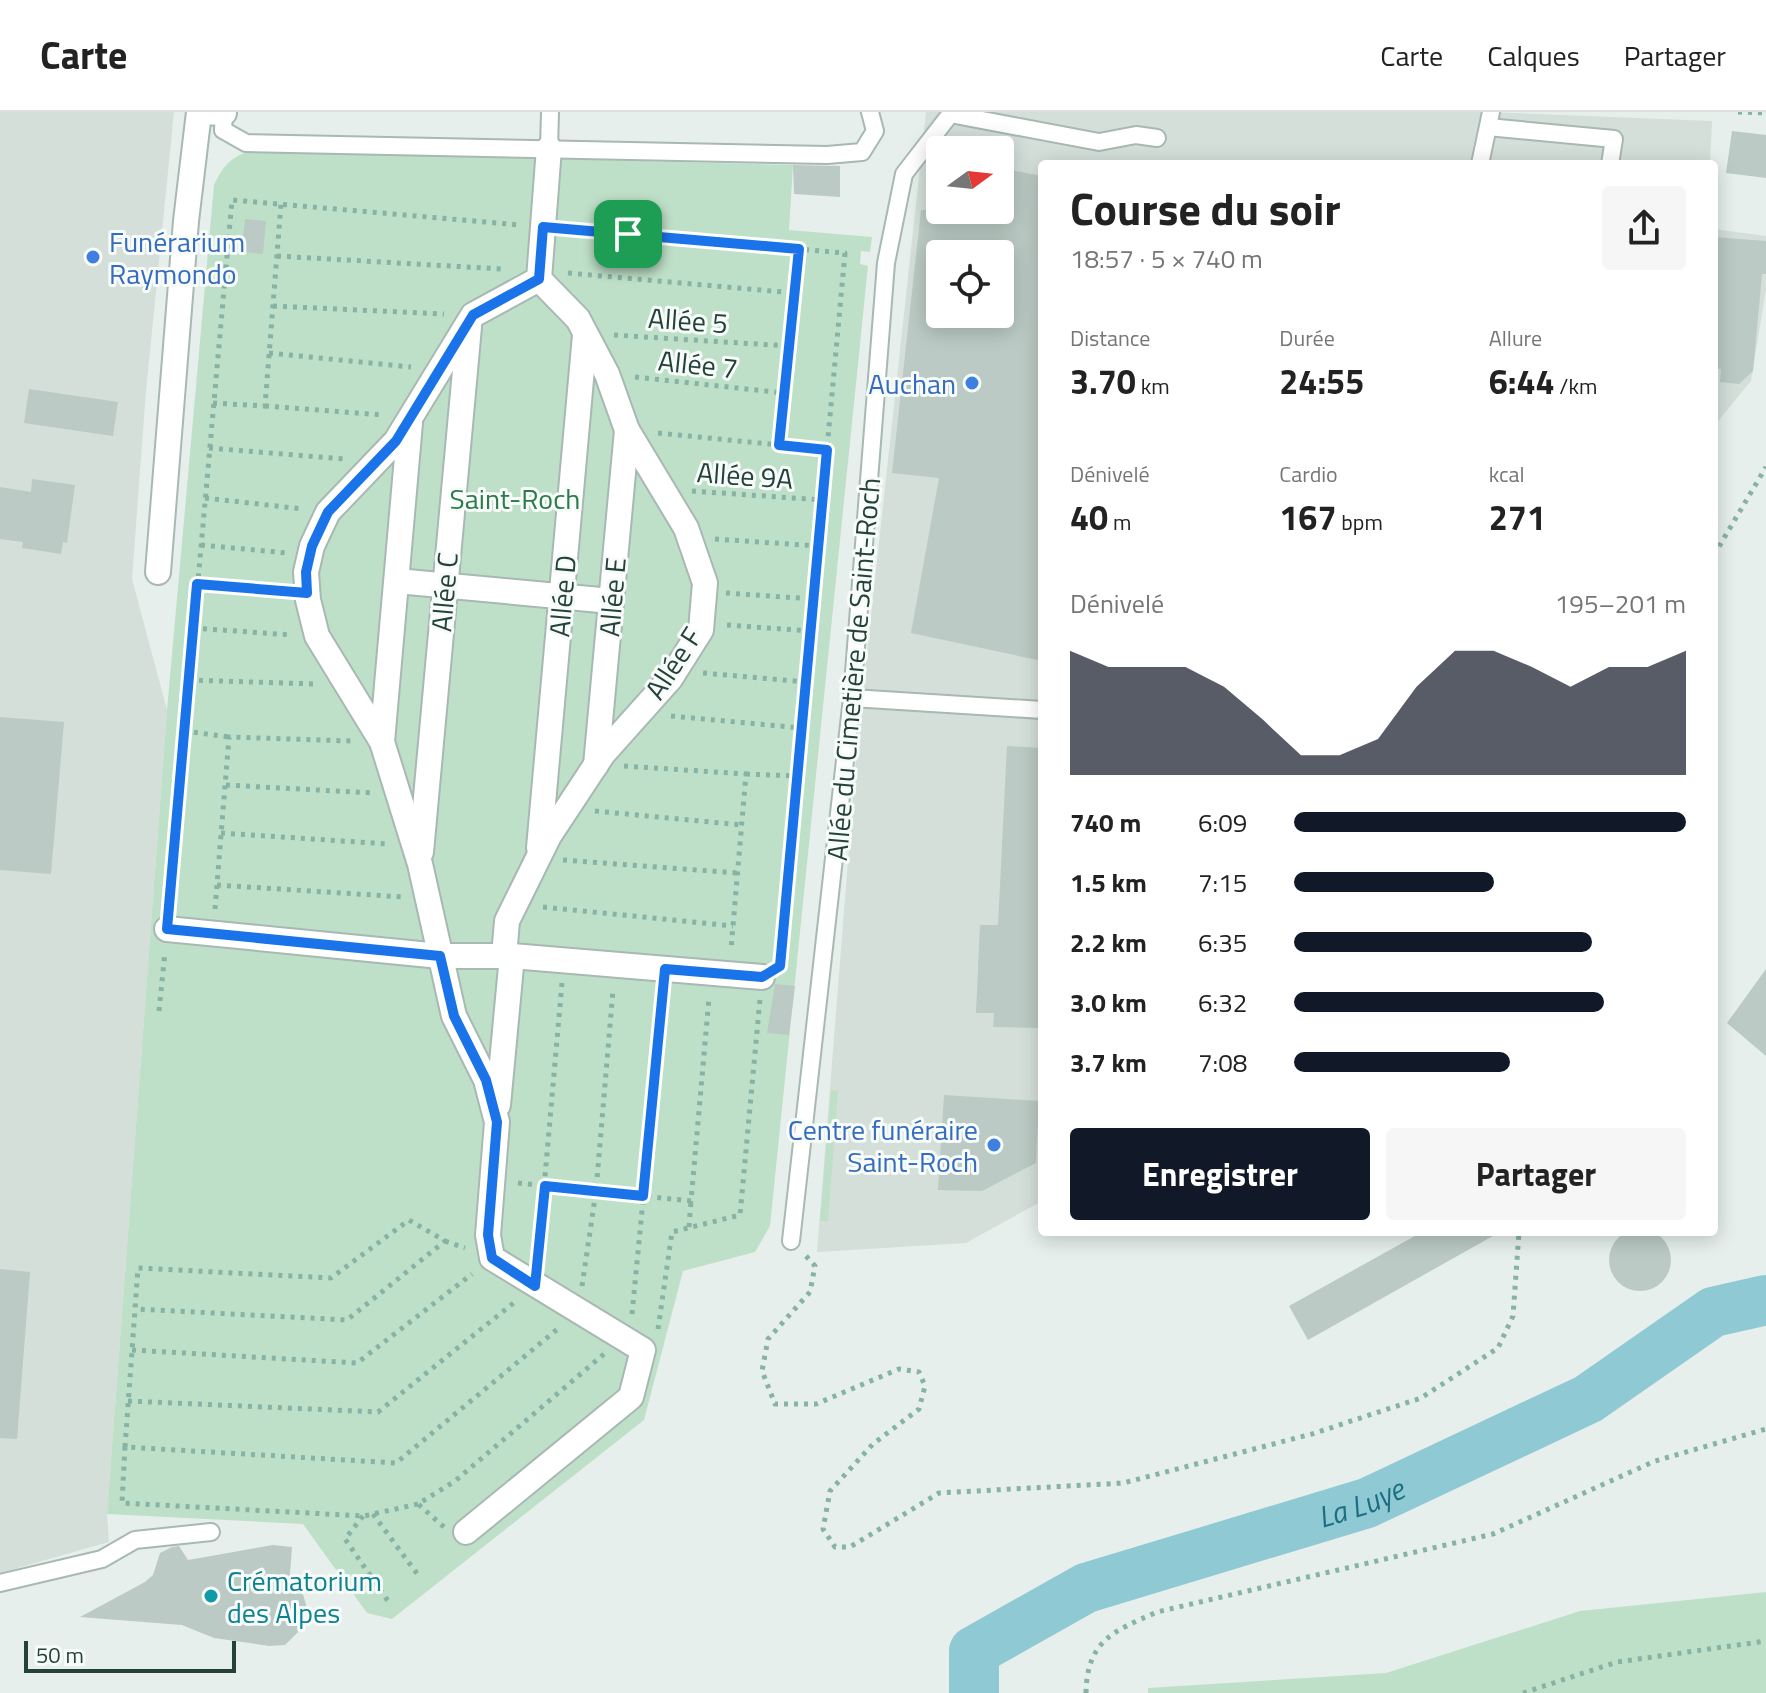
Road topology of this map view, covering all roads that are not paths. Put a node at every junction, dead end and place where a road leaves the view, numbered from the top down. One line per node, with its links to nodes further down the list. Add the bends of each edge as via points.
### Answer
1 (199, 112): 4 (street); 16 (street)
2 (550, 112): 8 (lane)
3 (870, 112): 8 (lane, via 875,131 862,152)
4 (224, 113): 8 (lane, via 223,130 246,143)
5 (951, 113): 7 (lane, via 1099,142 1136,135); 21 (lane, Allée du Cimetière de Saint-Roch, via 904,174 886,263)
6 (1489, 120): 9 (lane); 10 (lane, via 1614,139)
7 (1157, 138)
8 (549, 148): 11 (street)
9 (1481, 160)
10 (1611, 160)
11 (539, 275): 12 (street); 13 (street, Allée F)
12 (471, 318): 14 (street); 18 (street, Allée C)
13 (585, 333): 15 (street, Allée F); 19 (street, Allée D)
14 (411, 417): 17 (street); 23 (street, via 396,441 328,512 310,556 307,593 317,636)
15 (627, 430): 20 (street, Allée E); 24 (street, Allée F, via 690,538 704,591 702,623 675,671)
16 (158, 572)
17 (397, 581): 18 (street); 23 (street)
18 (445, 585): 19 (street); 25 (street, Allée C)
19 (562, 597): 20 (street); 26 (street, Allée D)
20 (611, 601): 24 (street, Allée E)
21 (852, 698): 22 (lane); 32 (lane, Allée du Cimetière de Saint-Roch)
22 (1038, 710)
23 (382, 742): 25 (street)
24 (596, 765): 26 (street, Allée F)
25 (417, 855): 28 (street)
26 (538, 858): 29 (street, Allée F, via 507,921)
27 (167, 929): 28 (street)
28 (440, 956): 29 (street); 31 (street, via 454,1016 486,1080)
29 (508, 956): 30 (street); 31 (street, Allée F)
30 (762, 977)
31 (497, 1122): 34 (street, Allée F, via 488,1235 492,1258 633,1344 631,1397)
32 (791, 1241)
33 (211, 1532): 35 (lane, via 135,1540 102,1559)
34 (466, 1532)
35 (0, 1583)

